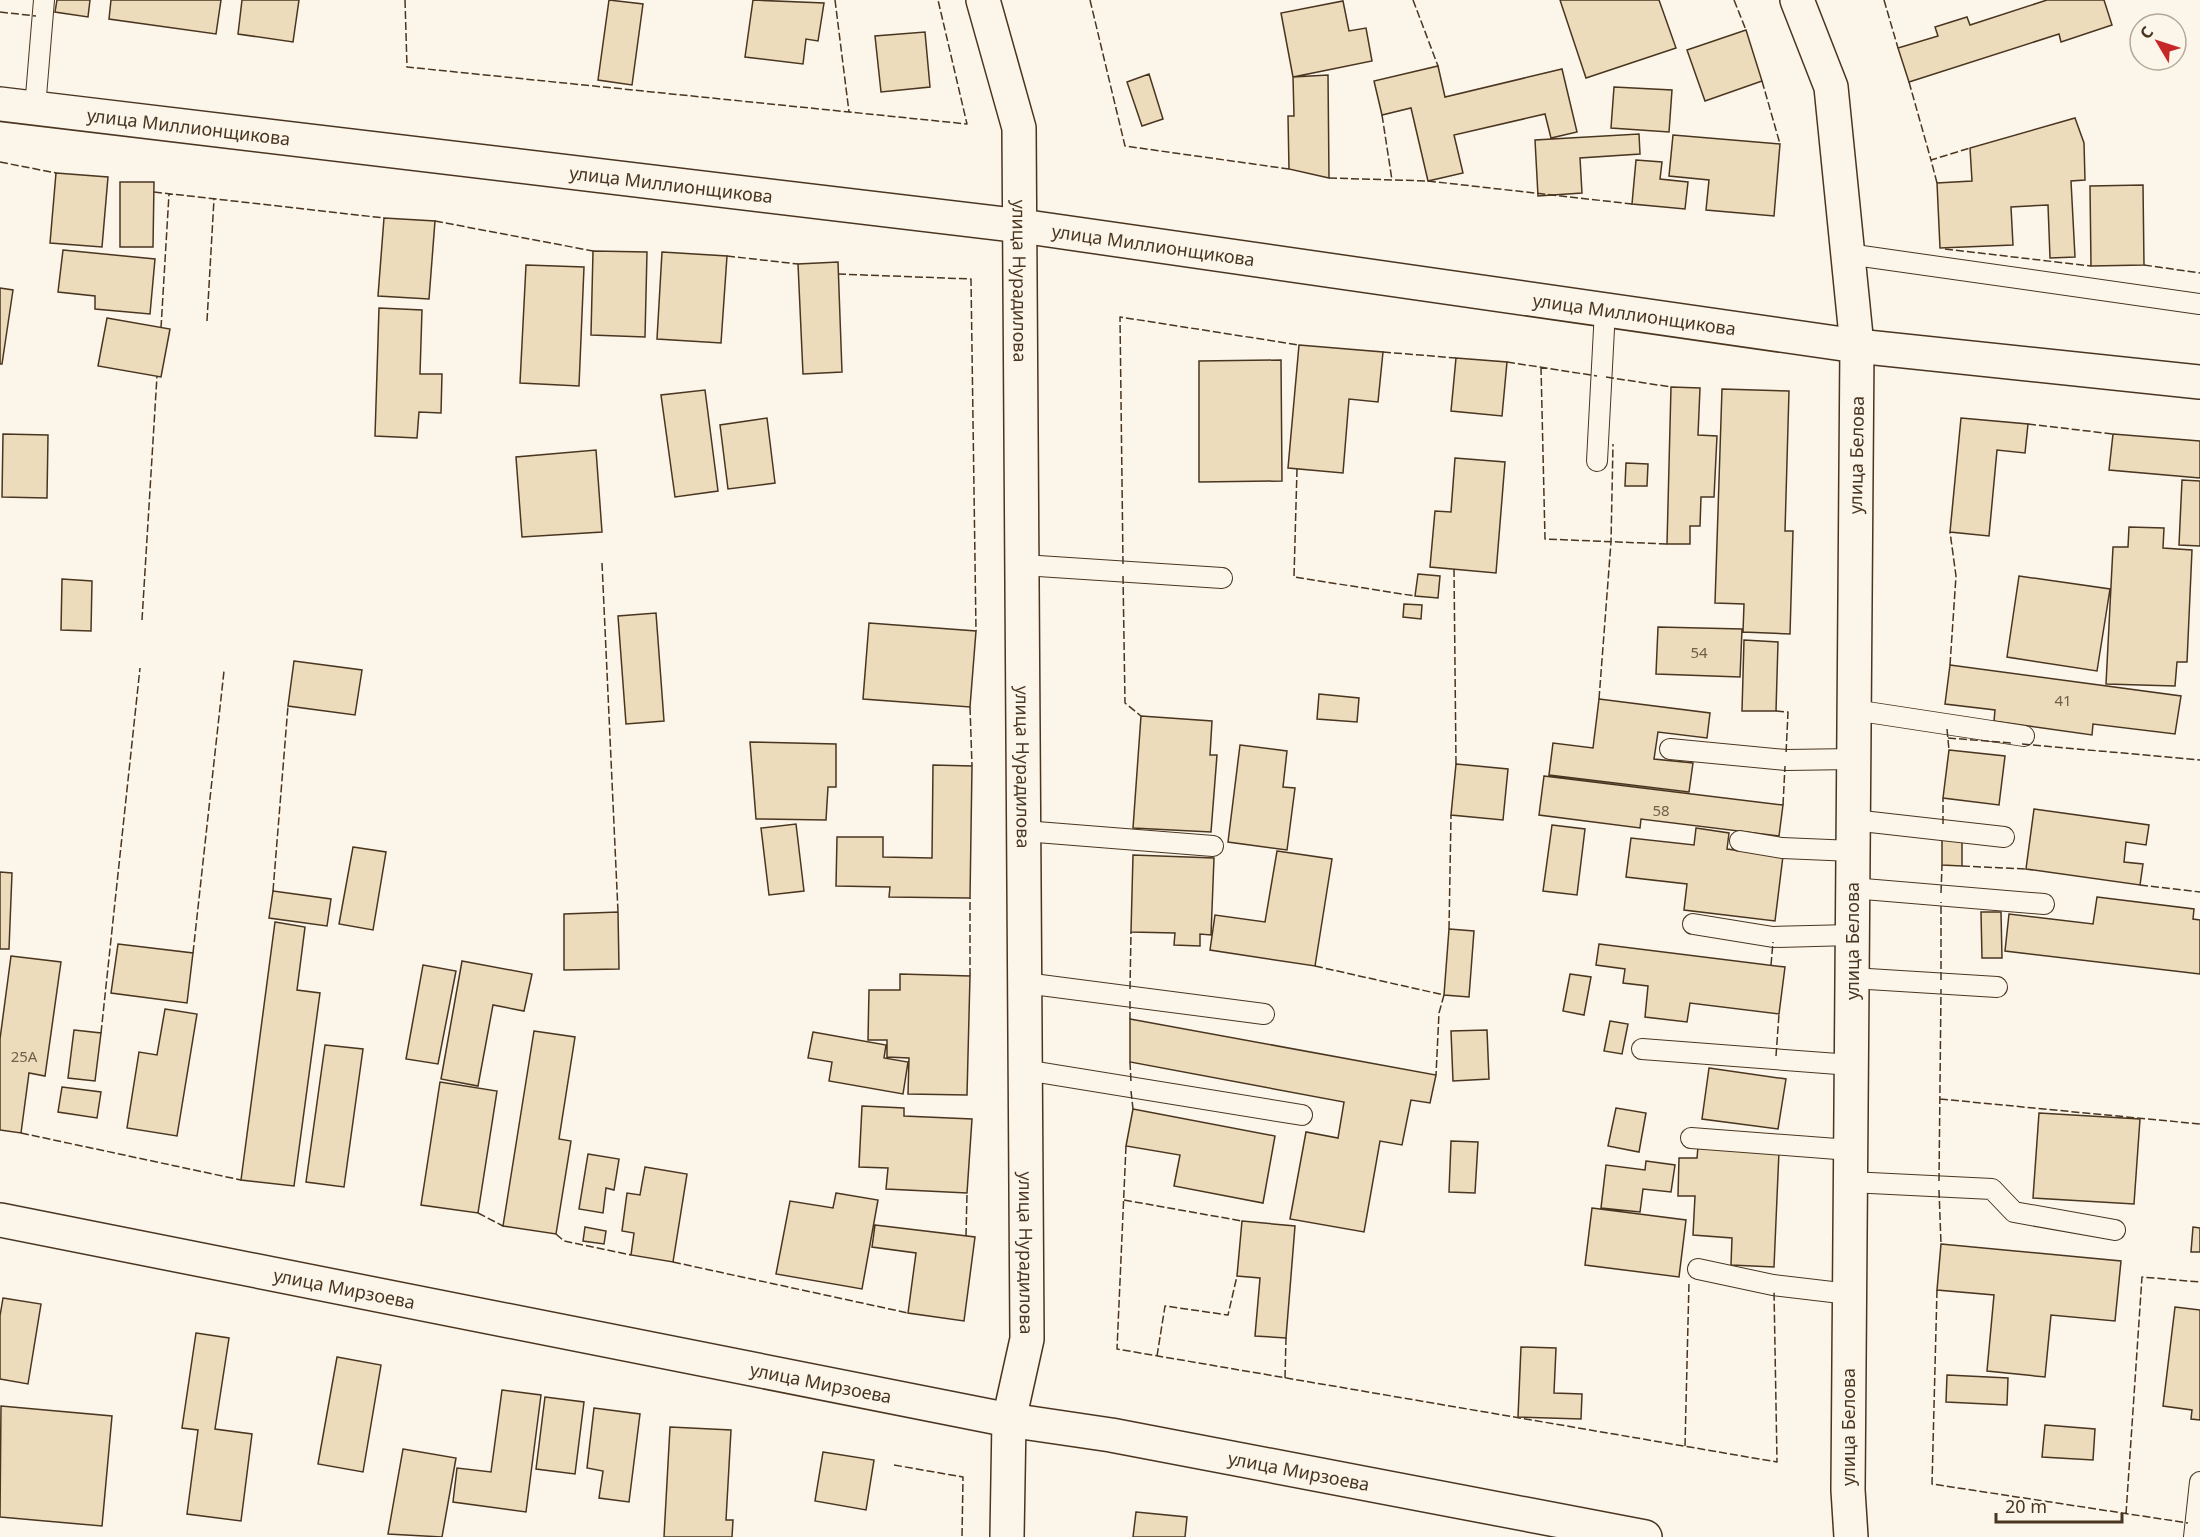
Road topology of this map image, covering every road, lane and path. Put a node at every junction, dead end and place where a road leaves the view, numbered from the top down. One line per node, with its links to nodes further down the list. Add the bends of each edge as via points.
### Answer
1 (44, 0): 5 (lane)
2 (983, 0): 6 (street, улица Нурадилова, via 1019,128)
3 (1797, 0): 7 (street, улица Белова, via 1831,87)
4 (0, 104): 5 (street, улица Миллионщикова)
5 (35, 108): 6 (street, улица Миллионщикова)
6 (1020, 226): 9 (street, улица Миллионщикова); 13 (street, улица Нурадилова)
7 (1848, 254): 8 (lane); 10 (street, улица Белова)
8 (2200, 304)
9 (1605, 310): 10 (street, улица Миллионщикова); 12 (lane)
10 (1857, 346): 11 (street, улица Миллионщикова); 15 (street, улица Белова)
11 (2200, 382)
12 (1597, 461)
13 (1023, 565): 14 (lane); 19 (street, улица Нурадилова)
14 (1222, 578)
15 (1854, 710): 16 (lane); 18 (street, улица Белова)
16 (2025, 736)
17 (1670, 749): 18 (lane, via 1786,760)
18 (1853, 759): 20 (street, улица Белова)
19 (1024, 831): 23 (lane); 29 (street, улица Нурадилова)
20 (1853, 835): 21 (lane); 22 (lane, via 1782,848); 24 (street, улица Белова)
21 (2004, 837)
22 (1740, 841)
23 (1214, 846)
24 (1852, 888): 25 (lane); 27 (street, улица Белова)
25 (2044, 904)
26 (1693, 924): 27 (lane, via 1773,937)
27 (1852, 936): 28 (street, улица Белова)
28 (1852, 978): 30 (lane); 33 (street, улица Белова)
29 (1025, 983): 31 (lane); 34 (street, улица Нурадилова)
30 (1997, 987)
31 (1264, 1014)
32 (1642, 1049): 33 (lane)
33 (1851, 1065): 37 (street, улица Белова)
34 (1025, 1070): 35 (lane); 42 (street, улица Нурадилова, via 1027,1339)
35 (1302, 1115)
36 (1691, 1138): 37 (lane)
37 (1850, 1166): 39 (lane, via 1992,1189 2014,1212); 41 (street, улица Белова)
38 (0, 1220): 42 (street, улица Мирзоева)
39 (2115, 1230)
40 (1698, 1269): 41 (lane, via 1773,1285)
41 (1849, 1294): 46 (street, улица Белова)
42 (1009, 1419): 44 (street, улица Нурадилова); 45 (street, улица Мирзоева)
43 (2200, 1482): 47 (lane)
44 (1007, 1537)
45 (1645, 1537)
46 (1851, 1537)
47 (2194, 1537)

